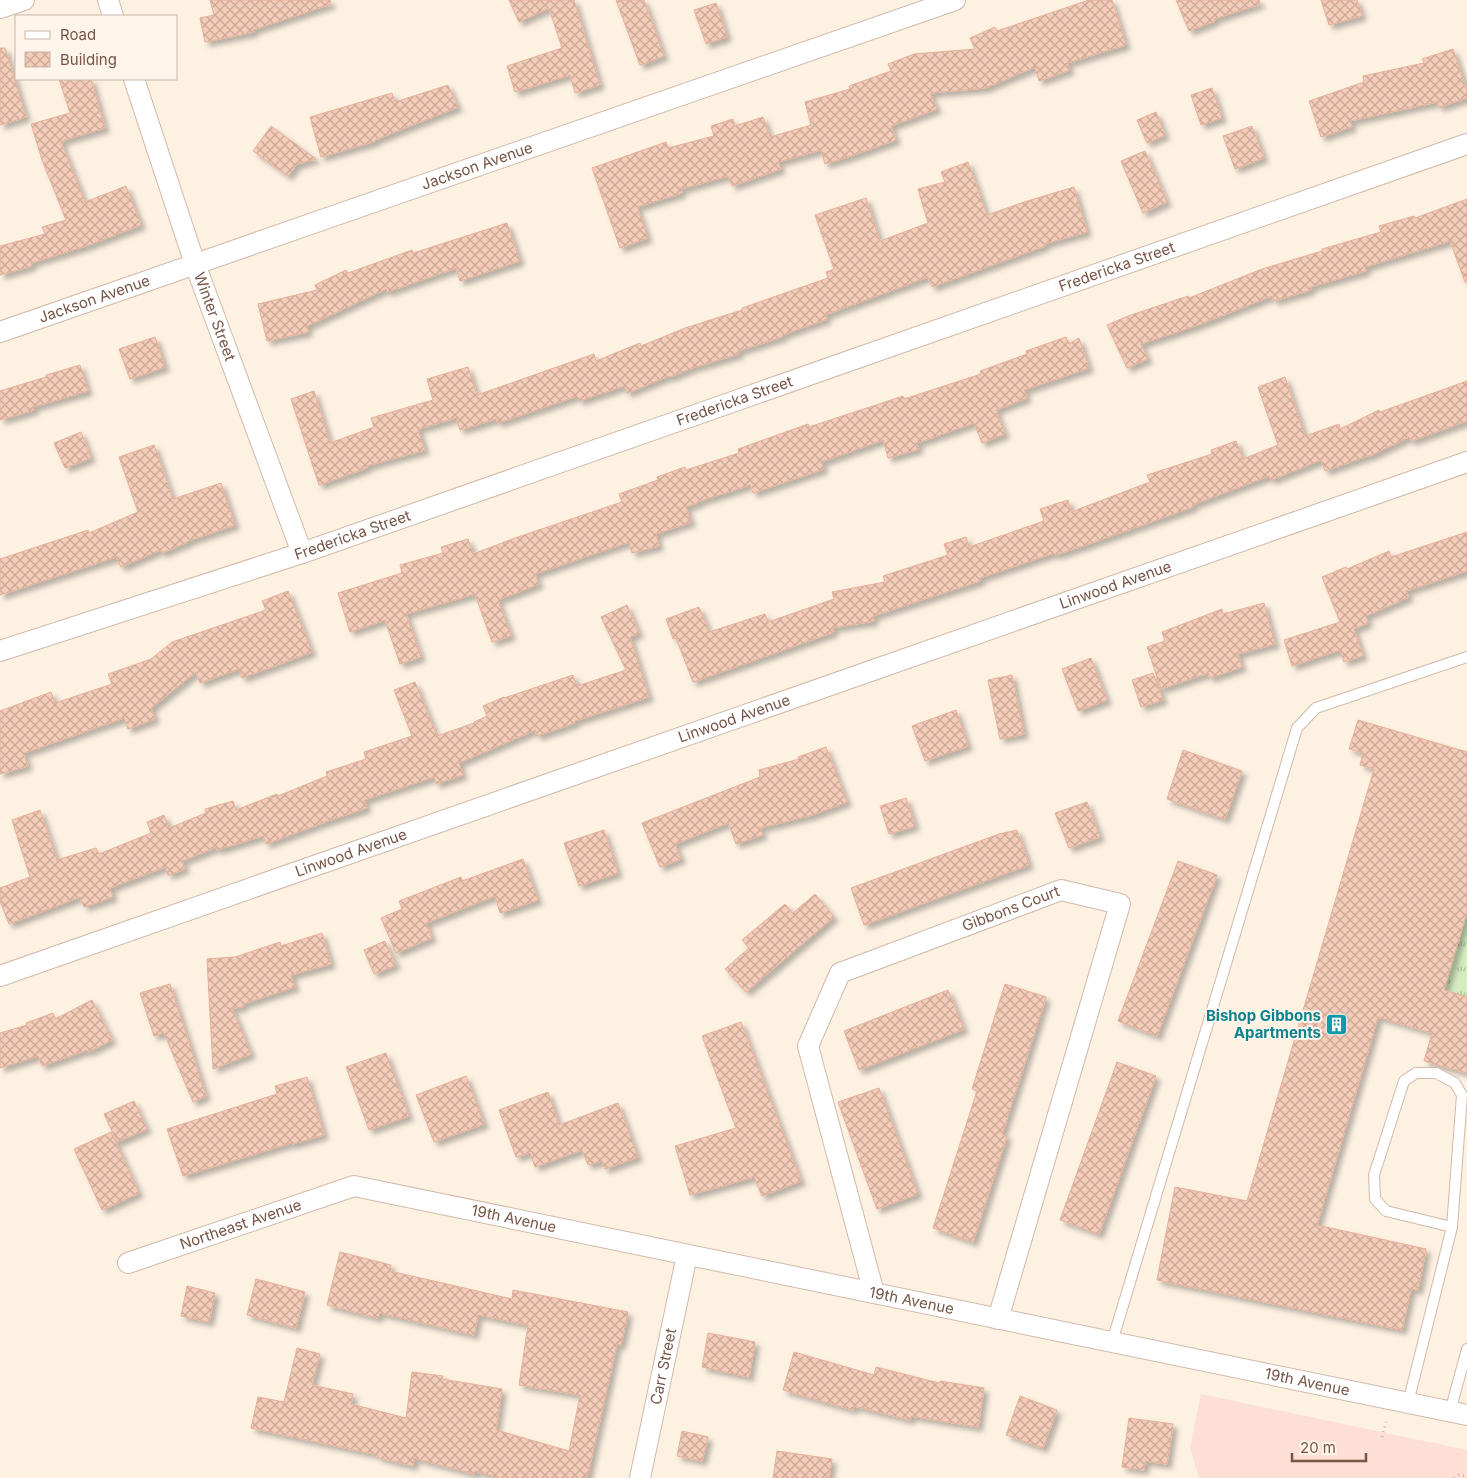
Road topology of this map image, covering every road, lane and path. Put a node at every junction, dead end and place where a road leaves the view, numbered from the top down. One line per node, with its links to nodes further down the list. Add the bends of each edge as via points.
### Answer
1 (24, 0): 4 (street)
2 (108, 0): 5 (street)
3 (955, 0): 8 (street, Jackson Avenue)
4 (0, 8)
5 (113, 15)
6 (134, 80): 8 (street, Winter Street)
7 (1467, 144): 11 (street, Fredericka Street)
8 (195, 264): 9 (street, Jackson Avenue); 11 (street, Winter Street)
9 (0, 332)
10 (1467, 462): 14 (street, Linwood Avenue)
11 (302, 553): 12 (street, Fredericka Street)
12 (0, 651)
13 (1467, 658): 21 (lane, via 1316,708 1297,728)
14 (0, 976)
15 (354, 1186): 17 (street, 19th Avenue); 18 (street, Northeast Avenue)
16 (1452, 1227): 16 (lane, via 1462,1095 1455,1083 1436,1073 1416,1073 1404,1081 1374,1175 1375,1198 1386,1211); 23 (lane)
17 (687, 1254): 19 (street, 19th Avenue); 28 (street, Carr Street)
18 (128, 1263)
19 (874, 1293): 20 (street, 19th Avenue); 20 (street, Gibbons Court, via 808,1046 840,973 1062,890 1120,904)
20 (998, 1319): 21 (street, 19th Avenue)
21 (1112, 1342): 23 (street, 19th Avenue)
22 (1467, 1348): 24 (lane)
23 (1408, 1403): 24 (street, 19th Avenue)
24 (1458, 1414)
25 (1387, 1418): 26 (path)
26 (1382, 1437)
27 (1467, 1476): 29 (path)
28 (640, 1478)
29 (1454, 1478)

